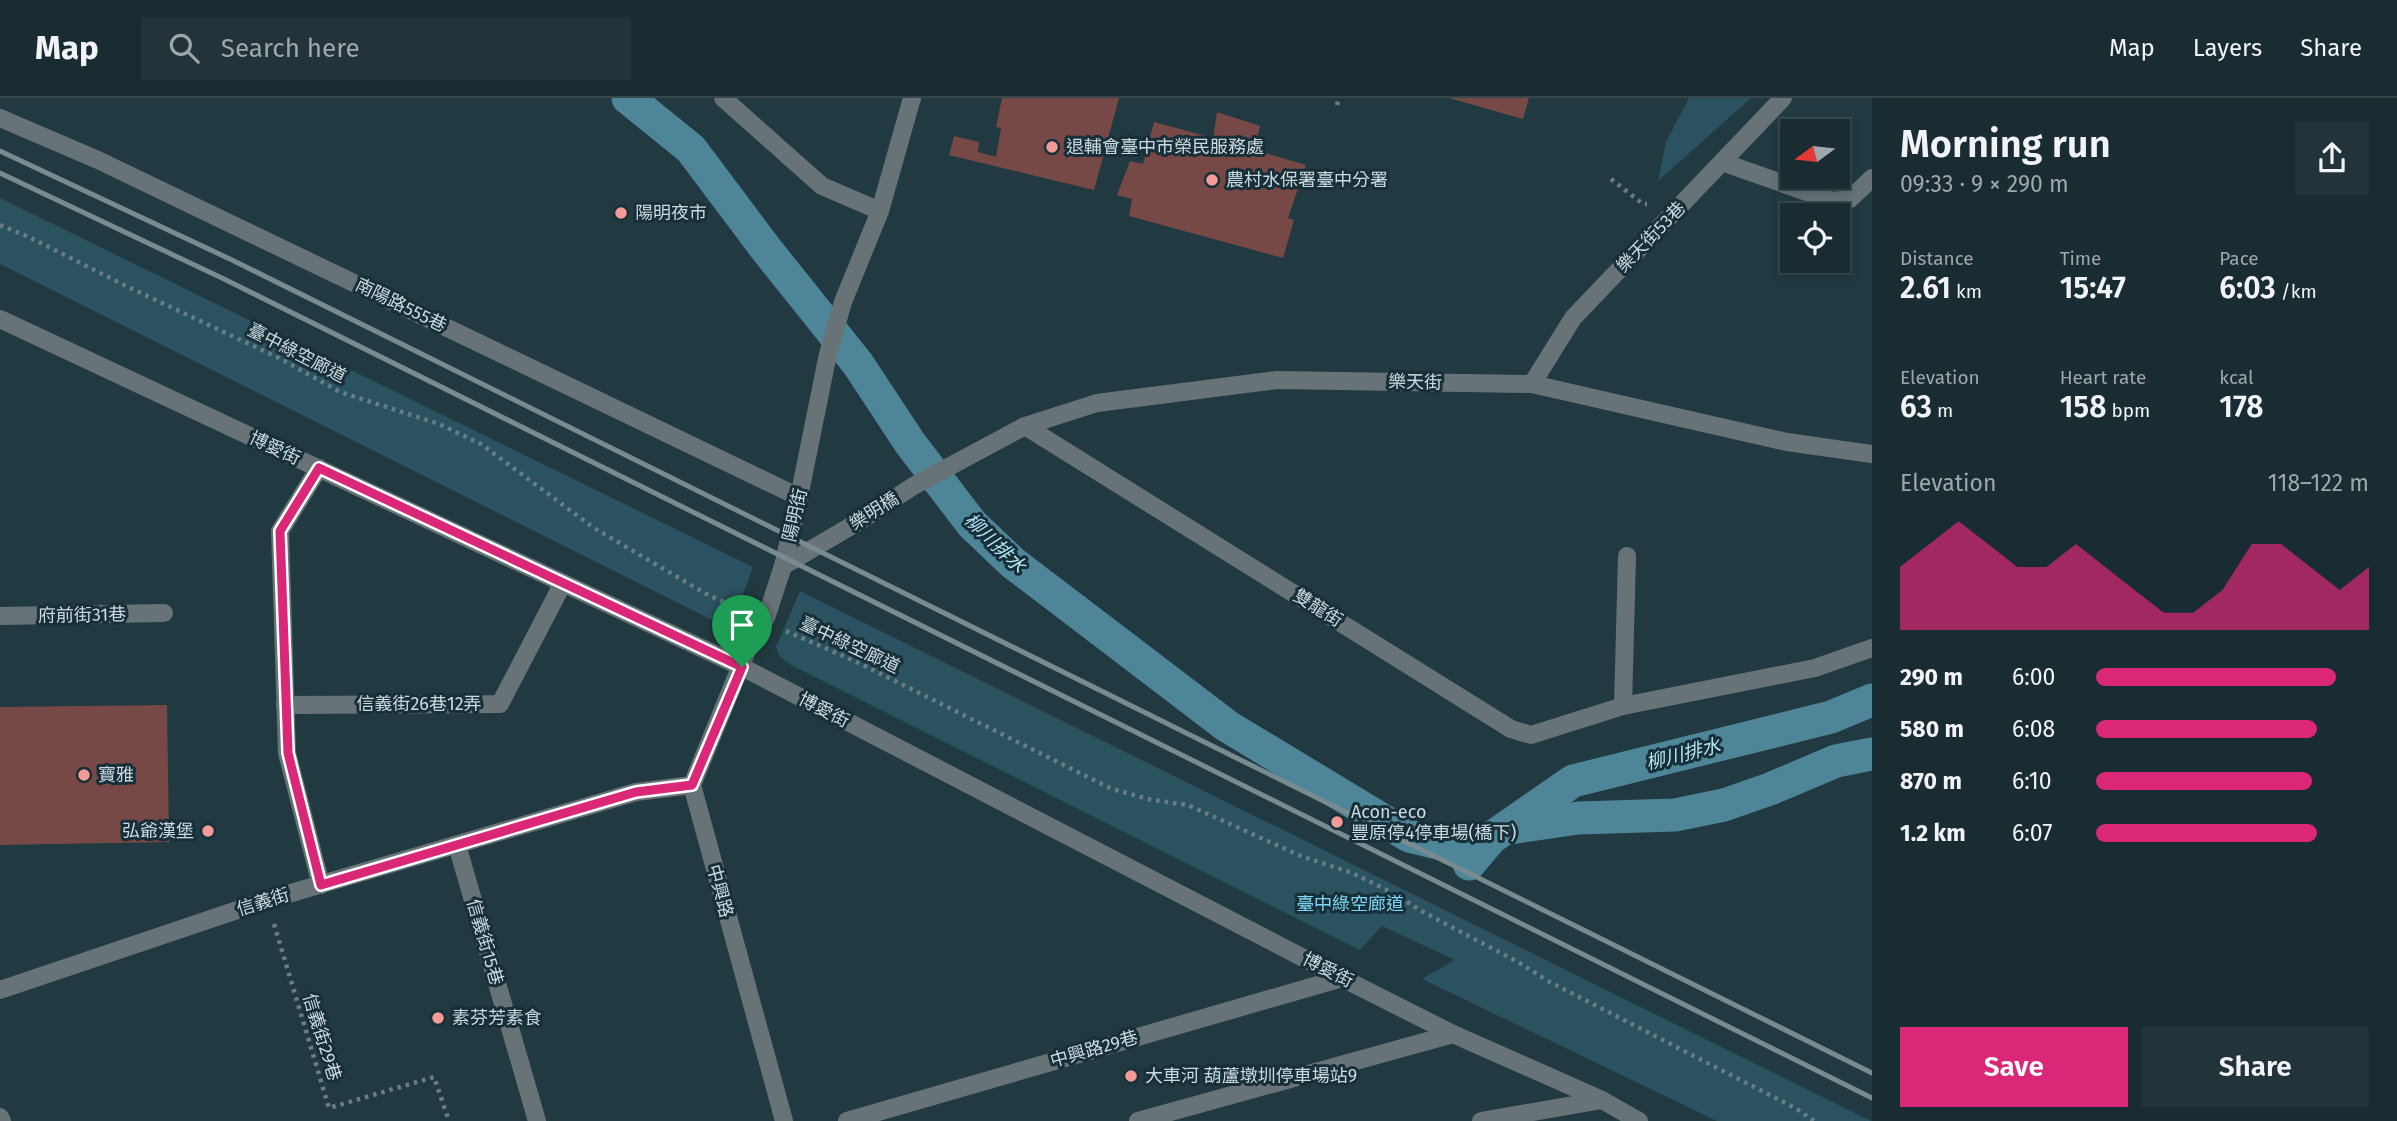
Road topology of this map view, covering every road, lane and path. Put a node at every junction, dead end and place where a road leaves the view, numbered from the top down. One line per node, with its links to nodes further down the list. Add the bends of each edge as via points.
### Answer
1 (723, 98): 11 (street, via 822,186)
2 (912, 98): 11 (street)
3 (1339, 98): 5 (path)
4 (1783, 98): 7 (street, 樂天街53巷)
5 (1337, 105)
6 (0, 118): 19 (street, 南陽路555巷, via 123,172)
7 (1722, 162): 8 (street, via 1832,201 1850,199); 10 (street, 樂天街53巷)
8 (1872, 178)
9 (1611, 179): 10 (path, via 1643,204)
10 (1686, 201): 14 (street, 樂天街53巷, via 1573,318)
11 (880, 211): 19 (street, 陽明街, via 843,302 828,354)
12 (0, 225): 25 (path, 臺中綠空廊道, via 281,359 340,392 439,424 481,444 594,528 708,595)
13 (0, 318): 18 (street, 博愛街)
14 (1532, 384): 15 (street, 樂天街, via 1277,380 1097,403); 16 (street, 樂天街, via 1787,442)
15 (1025, 426): 17 (street, 樂天街); 29 (street, 雙龍街, via 1511,729 1531,735)
16 (1872, 454)
17 (964, 457): 21 (street, 樂明橋)
18 (319, 468): 22 (street, 博愛街); 28 (street, via 280,531)
19 (799, 497): 21 (street, 陽明街)
20 (1627, 556): 29 (street)
21 (783, 566): 25 (street, 陽明街, via 766,618)
22 (563, 583): 27 (street, 博愛街); 28 (street, 信義街26巷12弄, via 500,704)
23 (164, 613): 24 (street, 府前街31巷)
24 (0, 616)
25 (760, 619): 27 (street, 陽明街); 45 (path, 臺中綠空廊道, via 1112,789 1188,805 1301,856 1352,873)
26 (1872, 648): 29 (street, 雙龍街, via 1815,668)
27 (742, 667): 30 (street); 34 (street, 博愛街)
28 (285, 705): 32 (street, via 288,753)
29 (1623, 706)
30 (692, 785): 31 (street, 信義街, via 636,792); 40 (street, 中興路)
31 (457, 845): 32 (street, 信義街); 39 (street, 信義街15巷)
32 (321, 885): 35 (street, 信義街)
33 (273, 920): 38 (path, 信義街29巷, via 329,1108 434,1077)
34 (1342, 978): 36 (street, 博愛街); 41 (street, 中興路29巷)
35 (0, 990)
36 (1453, 1034): 37 (street, 博愛街); 42 (street)
37 (1602, 1100): 43 (street); 44 (street, 博愛街)
38 (449, 1121)
39 (537, 1121)
40 (783, 1121)
41 (847, 1121)
42 (1138, 1121)
43 (1482, 1121)
44 (1639, 1121)
45 (1814, 1121)

